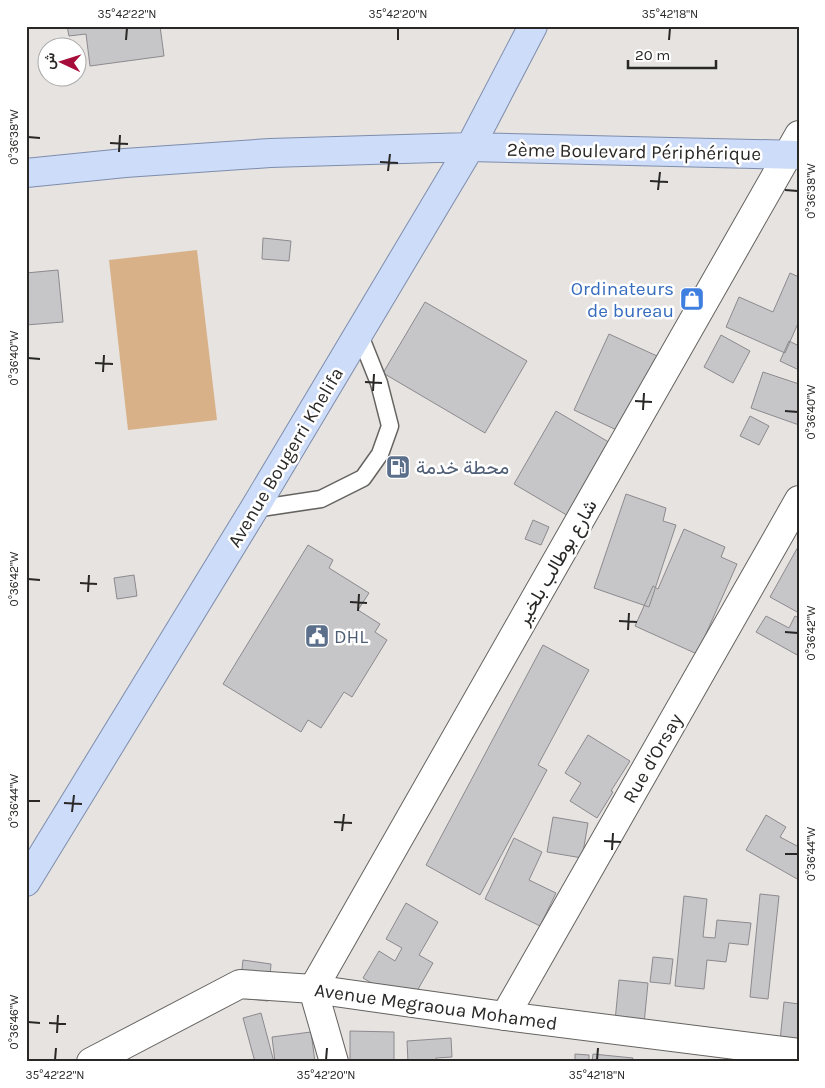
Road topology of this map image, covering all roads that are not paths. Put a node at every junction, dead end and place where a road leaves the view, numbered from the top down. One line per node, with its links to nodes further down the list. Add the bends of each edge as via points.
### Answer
1 (533, 26): 2 (main road, Avenue Bougerri Khelifa)
2 (470, 147): 3 (main road, 2ème Boulevard Périphérique); 4 (main road, 2ème Boulevard Périphérique, via 270,153); 5 (main road, Avenue Bougerri Khelifa)
3 (795, 148): 9 (street, شارع بوطالب بلخير)
4 (26, 173)
5 (359, 333): 7 (main road, Avenue Bougerri Khelifa); 7 (lane, via 379,383 390,426 380,454 363,478 321,499)
6 (799, 500): 10 (street, Rue d'Orsay)
7 (254, 509): 8 (main road, Avenue Bougerri Khelifa)
8 (26, 882)
9 (313, 989): 10 (street, Avenue Megraoua Mohamed); 12 (street, Avenue Megraoua Mohamed, via 240,984); 13 (street)
10 (505, 1016): 11 (street, Avenue Megraoua Mohamed)
11 (799, 1053)
12 (91, 1062)
13 (334, 1062)

